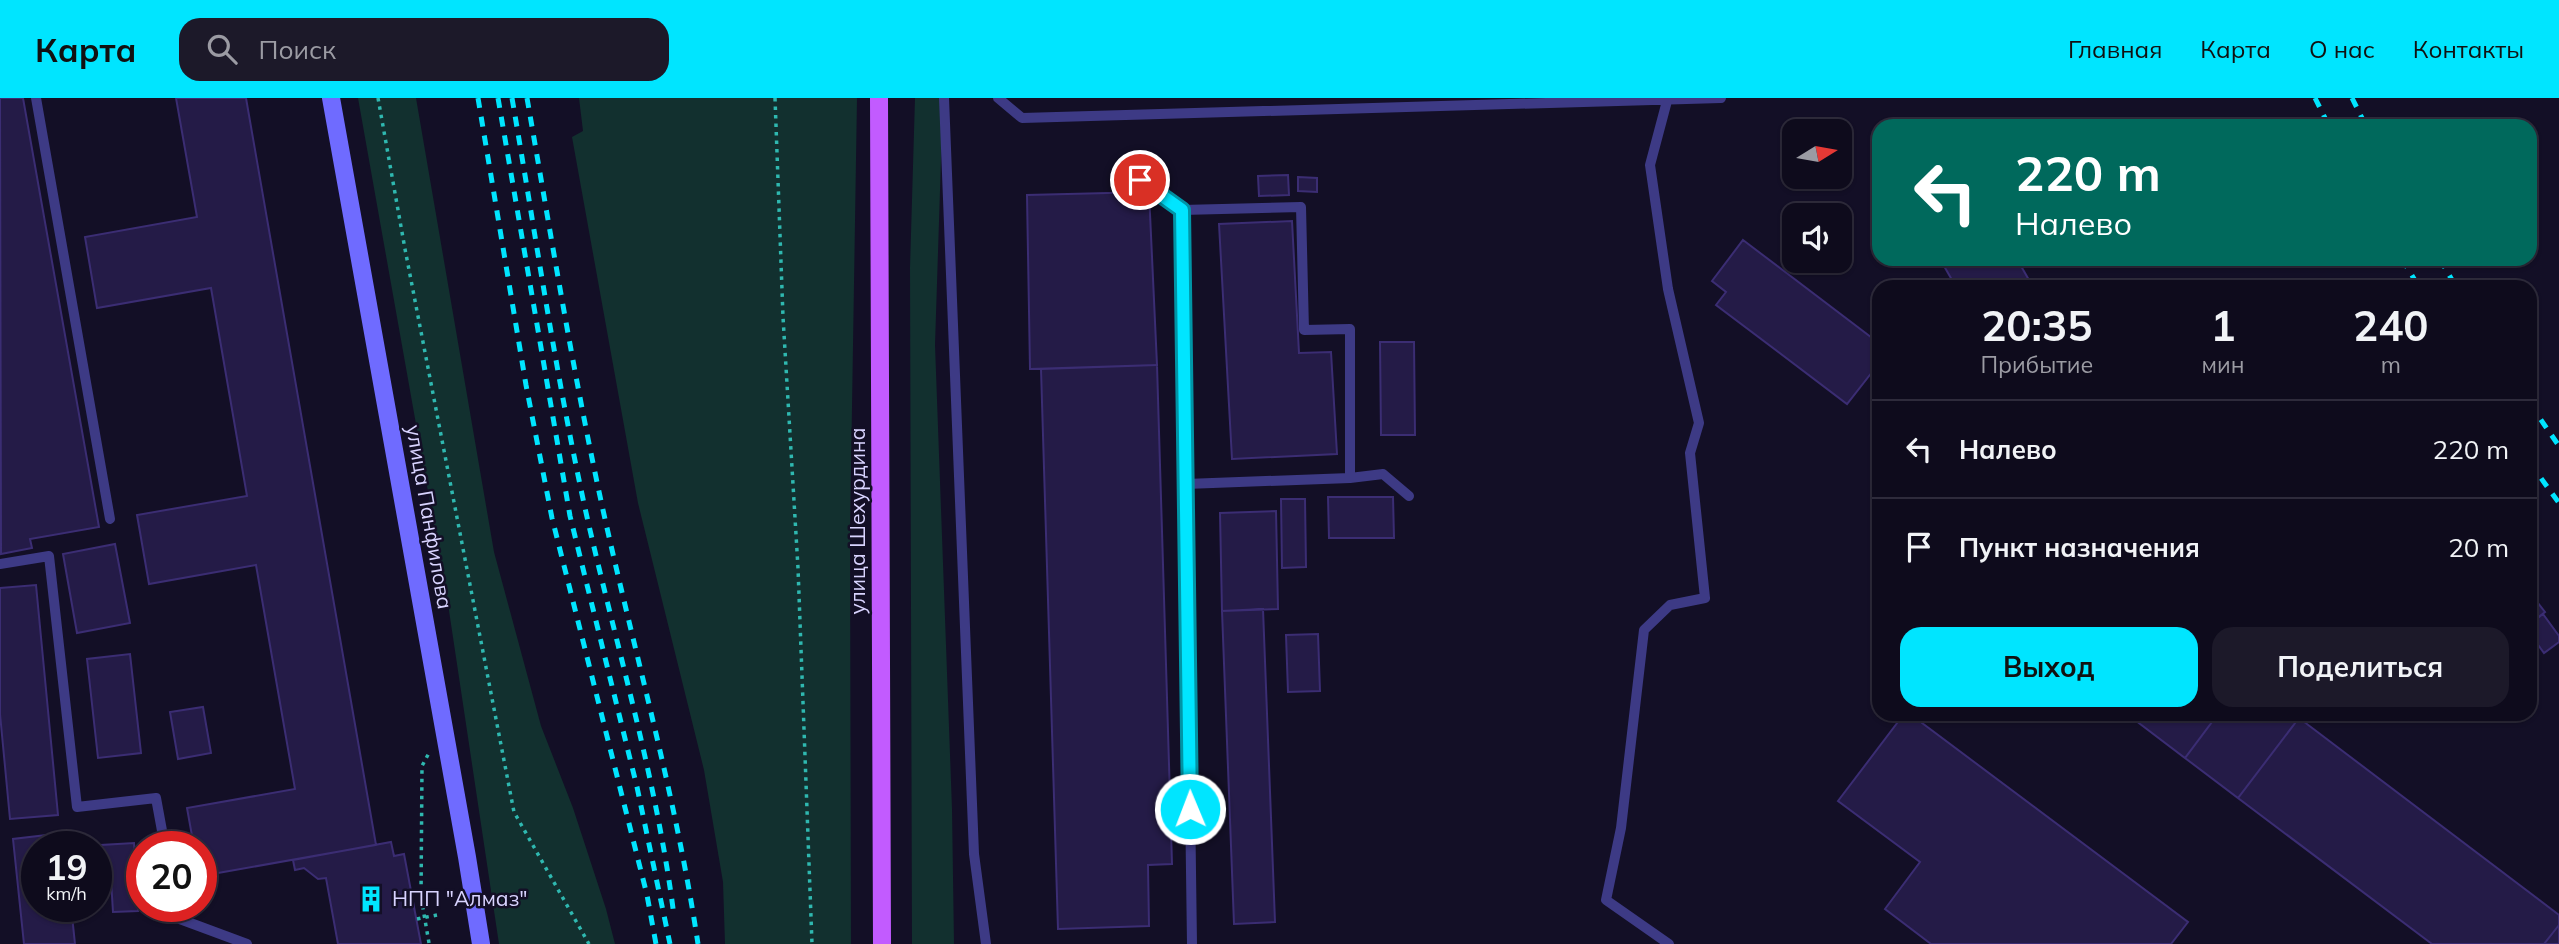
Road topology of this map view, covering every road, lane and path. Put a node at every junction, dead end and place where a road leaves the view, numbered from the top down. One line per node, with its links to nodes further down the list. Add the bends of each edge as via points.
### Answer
1 (36, 98): 15 (lane)
2 (331, 98): 25 (main road, улица Панфилова)
3 (378, 98): 26 (path, via 514,812)
4 (775, 98): 27 (path)
5 (879, 98): 28 (main road, улица Шехурдина)
6 (944, 98): 29 (lane, via 974,840)
7 (998, 98): 9 (lane, via 1022,118)
8 (1721, 98): 9 (lane)
9 (1667, 101): 31 (lane, via 1650,165 1668,289 1699,424 1689,453 1705,598 1670,605 1644,630 1622,828 1606,900)
10 (1140, 180): 11 (lane)
11 (1182, 210): 12 (lane, via 1301,207 1304,330 1350,329); 13 (lane)
12 (1350, 478): 13 (lane); 14 (lane, via 1383,474)
13 (1186, 484): 30 (lane)
14 (1409, 496)
15 (110, 519)
16 (0, 564): 18 (lane, via 49,556 77,807 156,798)
17 (428, 740): 20 (path, via 430,753 422,766 421,897)
18 (161, 831)
19 (437, 915): 20 (path)
20 (425, 918): 21 (path); 23 (path)
21 (416, 919)
22 (188, 922): 24 (lane)
23 (429, 943)
24 (247, 944)
25 (481, 944)
26 (589, 944)
27 (812, 944)
28 (882, 944)
29 (986, 944)
30 (1192, 944)
31 (1669, 944)

